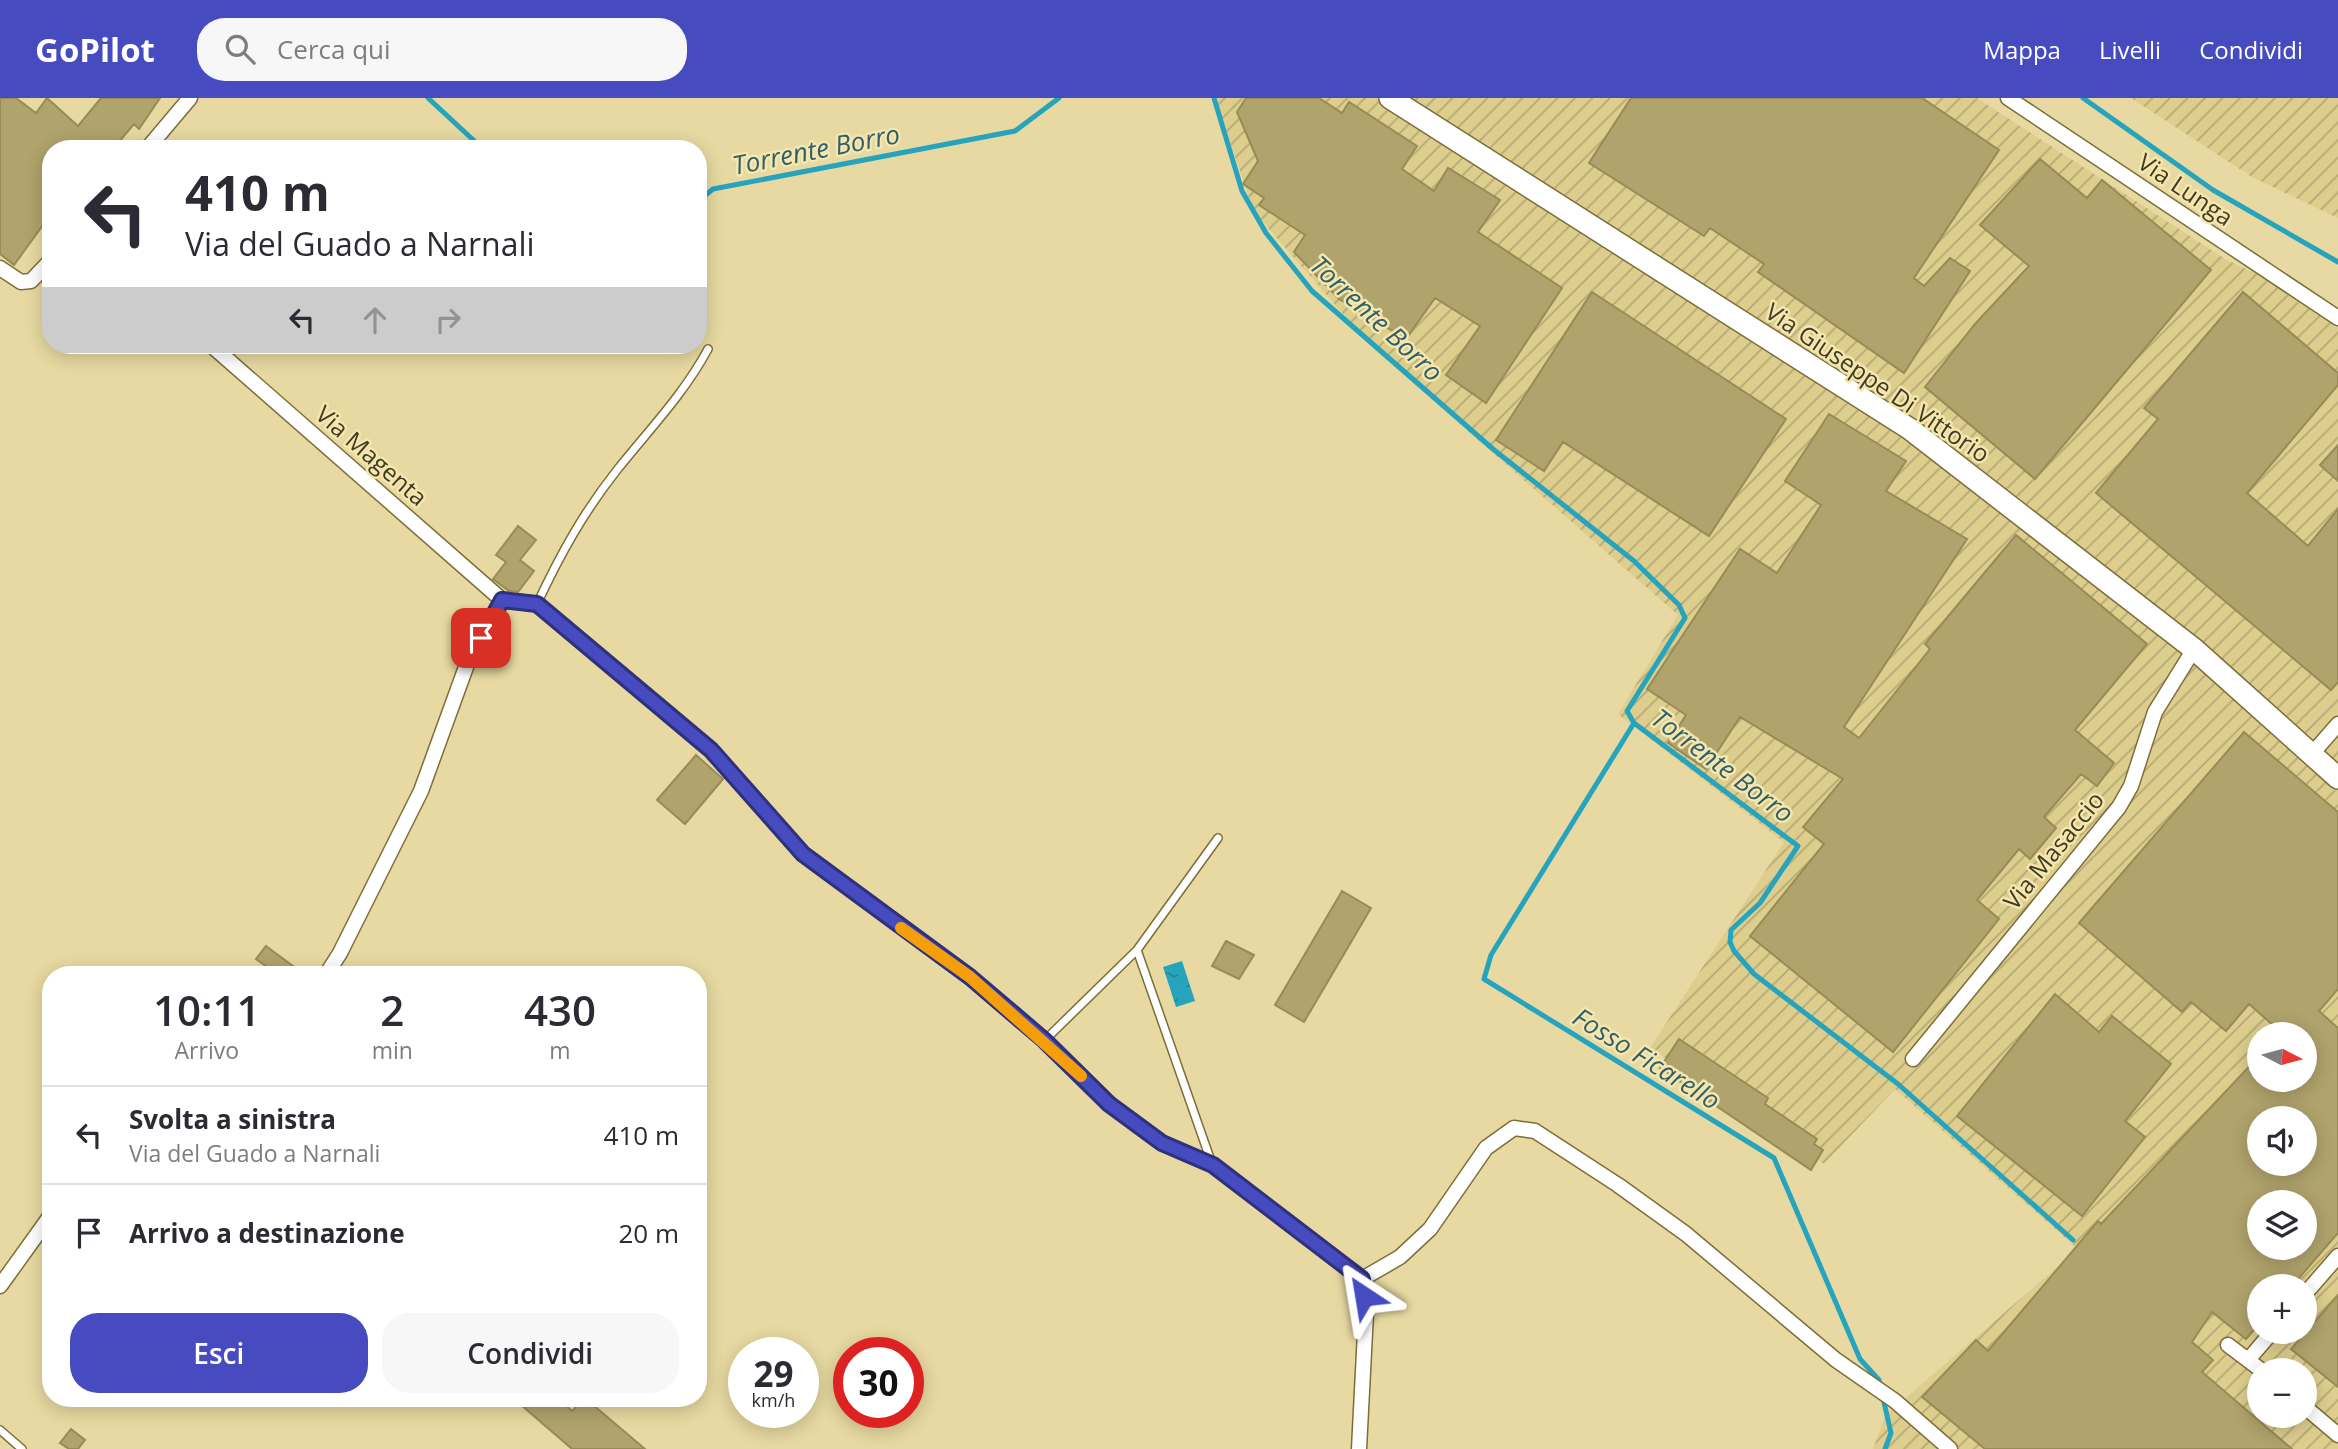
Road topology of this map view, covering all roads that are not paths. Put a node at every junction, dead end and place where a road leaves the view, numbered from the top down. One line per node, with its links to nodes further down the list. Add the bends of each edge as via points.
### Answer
1 (190, 98): 4 (street)
2 (1390, 98): 12 (street, Via Giuseppe Di Vittorio, via 1910,429)
3 (2008, 98): 7 (street, Via Lunga)
4 (155, 140)
5 (0, 268): 6 (street, via 21,282 31,281)
6 (42, 269)
7 (2338, 318)
8 (221, 354): 10 (street, Via Magenta)
9 (705, 354): 11 (lane, via 694,376 568,538)
10 (502, 600): 11 (street); 18 (street, via 470,656 421,791)
11 (537, 604): 19 (street, via 711,750 803,854 970,977)
12 (2194, 649): 14 (street, Via Giuseppe Di Vittorio); 20 (street, Via Masaccio, via 2155,712 2131,786 2119,807)
13 (2338, 724): 14 (street)
14 (2311, 755): 15 (street, Via Giuseppe Di Vittorio)
15 (2338, 778)
16 (1218, 838): 17 (lane)
17 (1137, 950): 19 (lane); 21 (lane)
18 (332, 966)
19 (1044, 1040): 21 (street, via 1140,1128)
20 (1913, 1059)
21 (1213, 1165): 24 (street)
22 (42, 1228): 26 (street)
23 (2338, 1256): 25 (street)
24 (1362, 1279): 36 (street, via 1366,1313); 37 (street, via 1400,1257 1430,1229 1486,1148 1514,1128 1535,1131 1686,1234)
25 (2317, 1280)
26 (0, 1286)
27 (2262, 1344): 29 (street)
28 (2228, 1345): 30 (street)
29 (2250, 1358)
30 (2247, 1359)
31 (2317, 1417): 33 (street)
32 (0, 1430): 35 (lane)
33 (2338, 1435)
34 (2338, 1444): 38 (street)
35 (22, 1449)
36 (1359, 1449)
37 (1950, 1449)
38 (2333, 1449)

